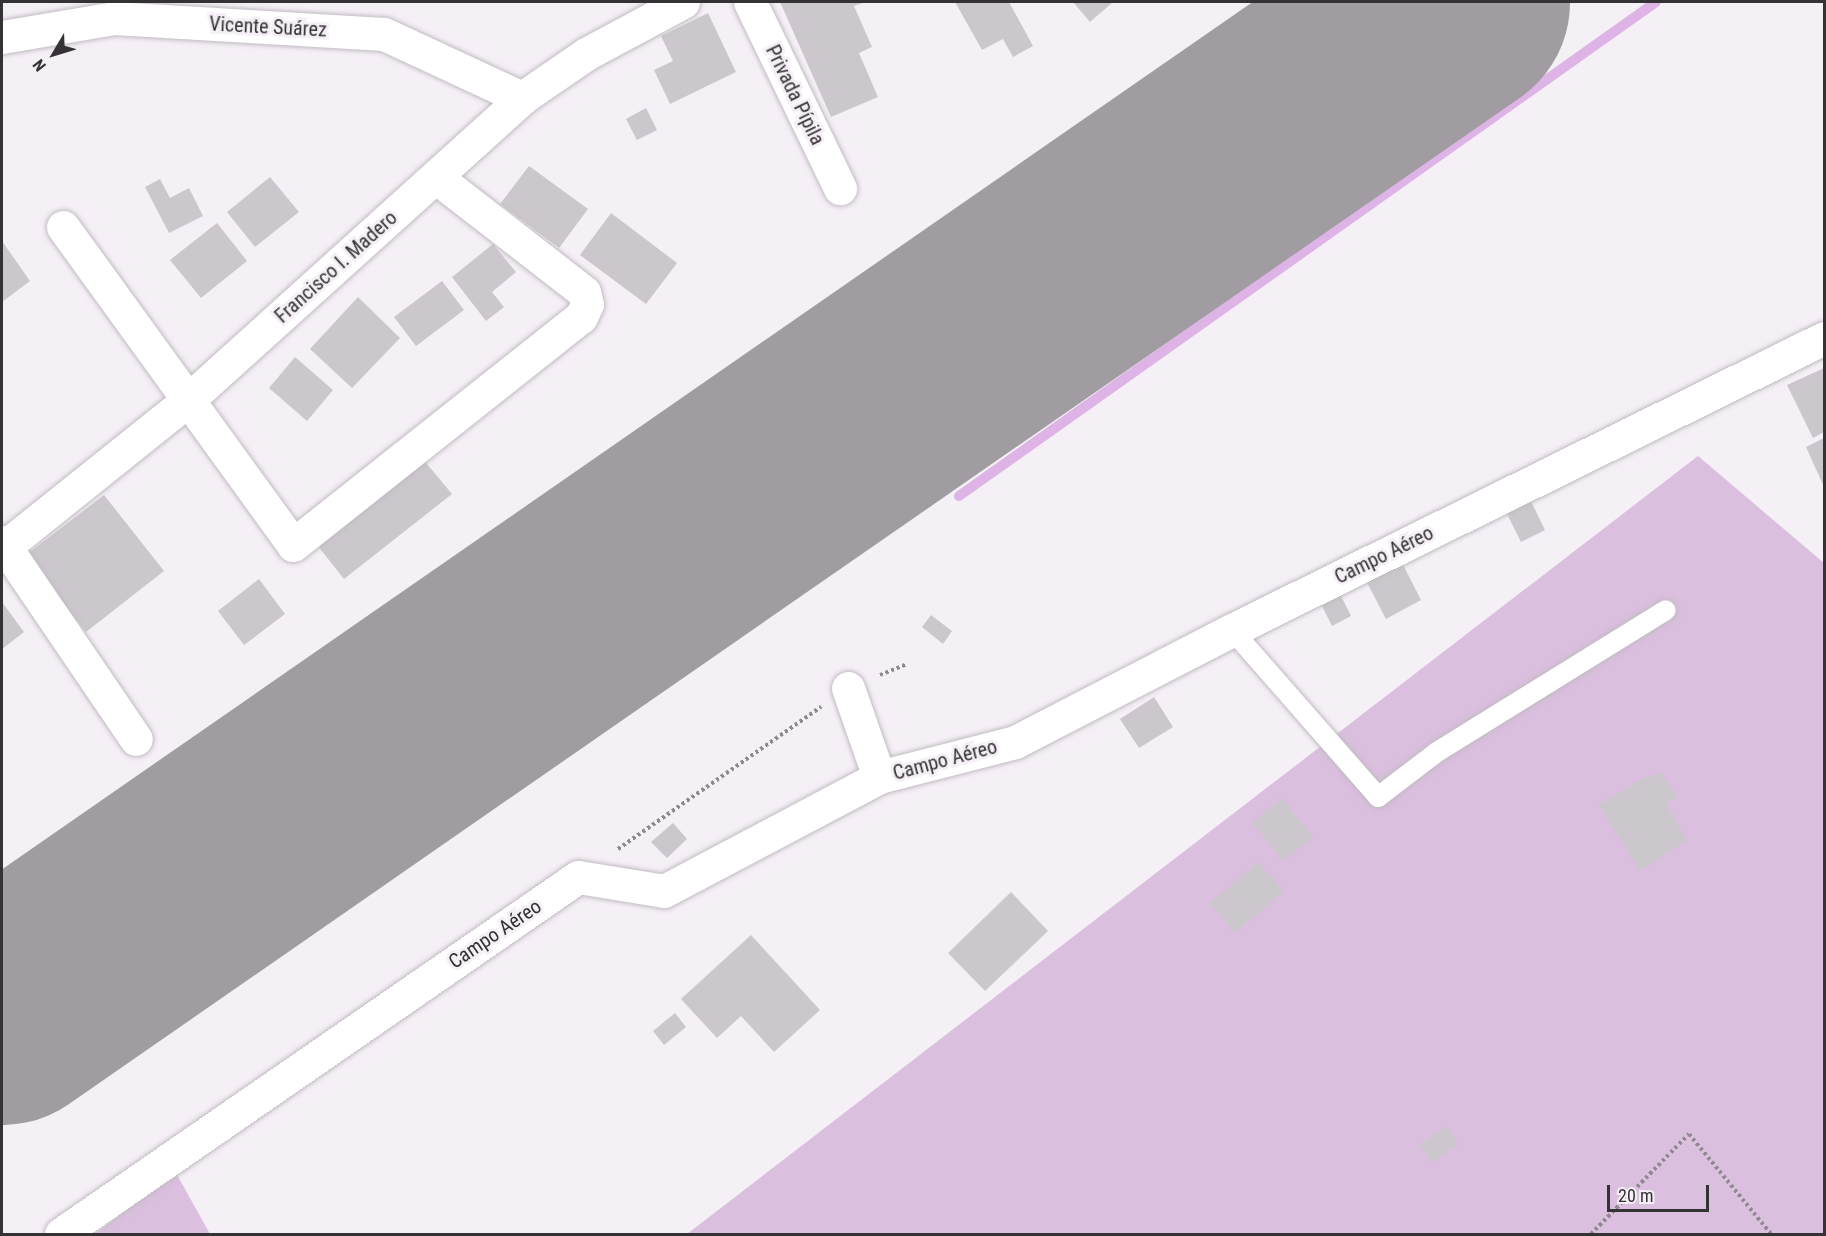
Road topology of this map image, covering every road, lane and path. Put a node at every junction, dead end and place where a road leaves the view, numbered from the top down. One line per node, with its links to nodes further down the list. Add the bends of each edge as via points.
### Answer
1 (683, 2): 5 (street, Francisco I. Madero, via 586,54)
2 (750, 2): 7 (street, Privada Pípila)
3 (111, 10): 4 (street, Vicente Suárez); 5 (street, Vicente Suárez, via 384,34)
4 (2, 37)
5 (522, 98): 6 (street, Francisco I. Madero)
6 (436, 177): 10 (street, Francisco I. Madero); 10 (street, via 584,292 587,304 580,316 293,545)
7 (840, 188)
8 (63, 227): 10 (street)
9 (1824, 338): 13 (street, Campo Aéreo)
10 (187, 401): 11 (street, Francisco I. Madero)
11 (2, 546): 15 (street)
12 (1665, 610): 13 (lane, via 1437,752 1378,797)
13 (1232, 630): 16 (street, Campo Aéreo, via 1015,742)
14 (848, 688): 16 (street, Campo Aéreo); 17 (path)
15 (136, 739)
16 (879, 777): 17 (street, via 664,891)
17 (578, 877): 18 (street, Campo Aéreo)
18 (61, 1234)
19 (1591, 1234): 20 (path, via 1689,1134)
20 (1771, 1234)

